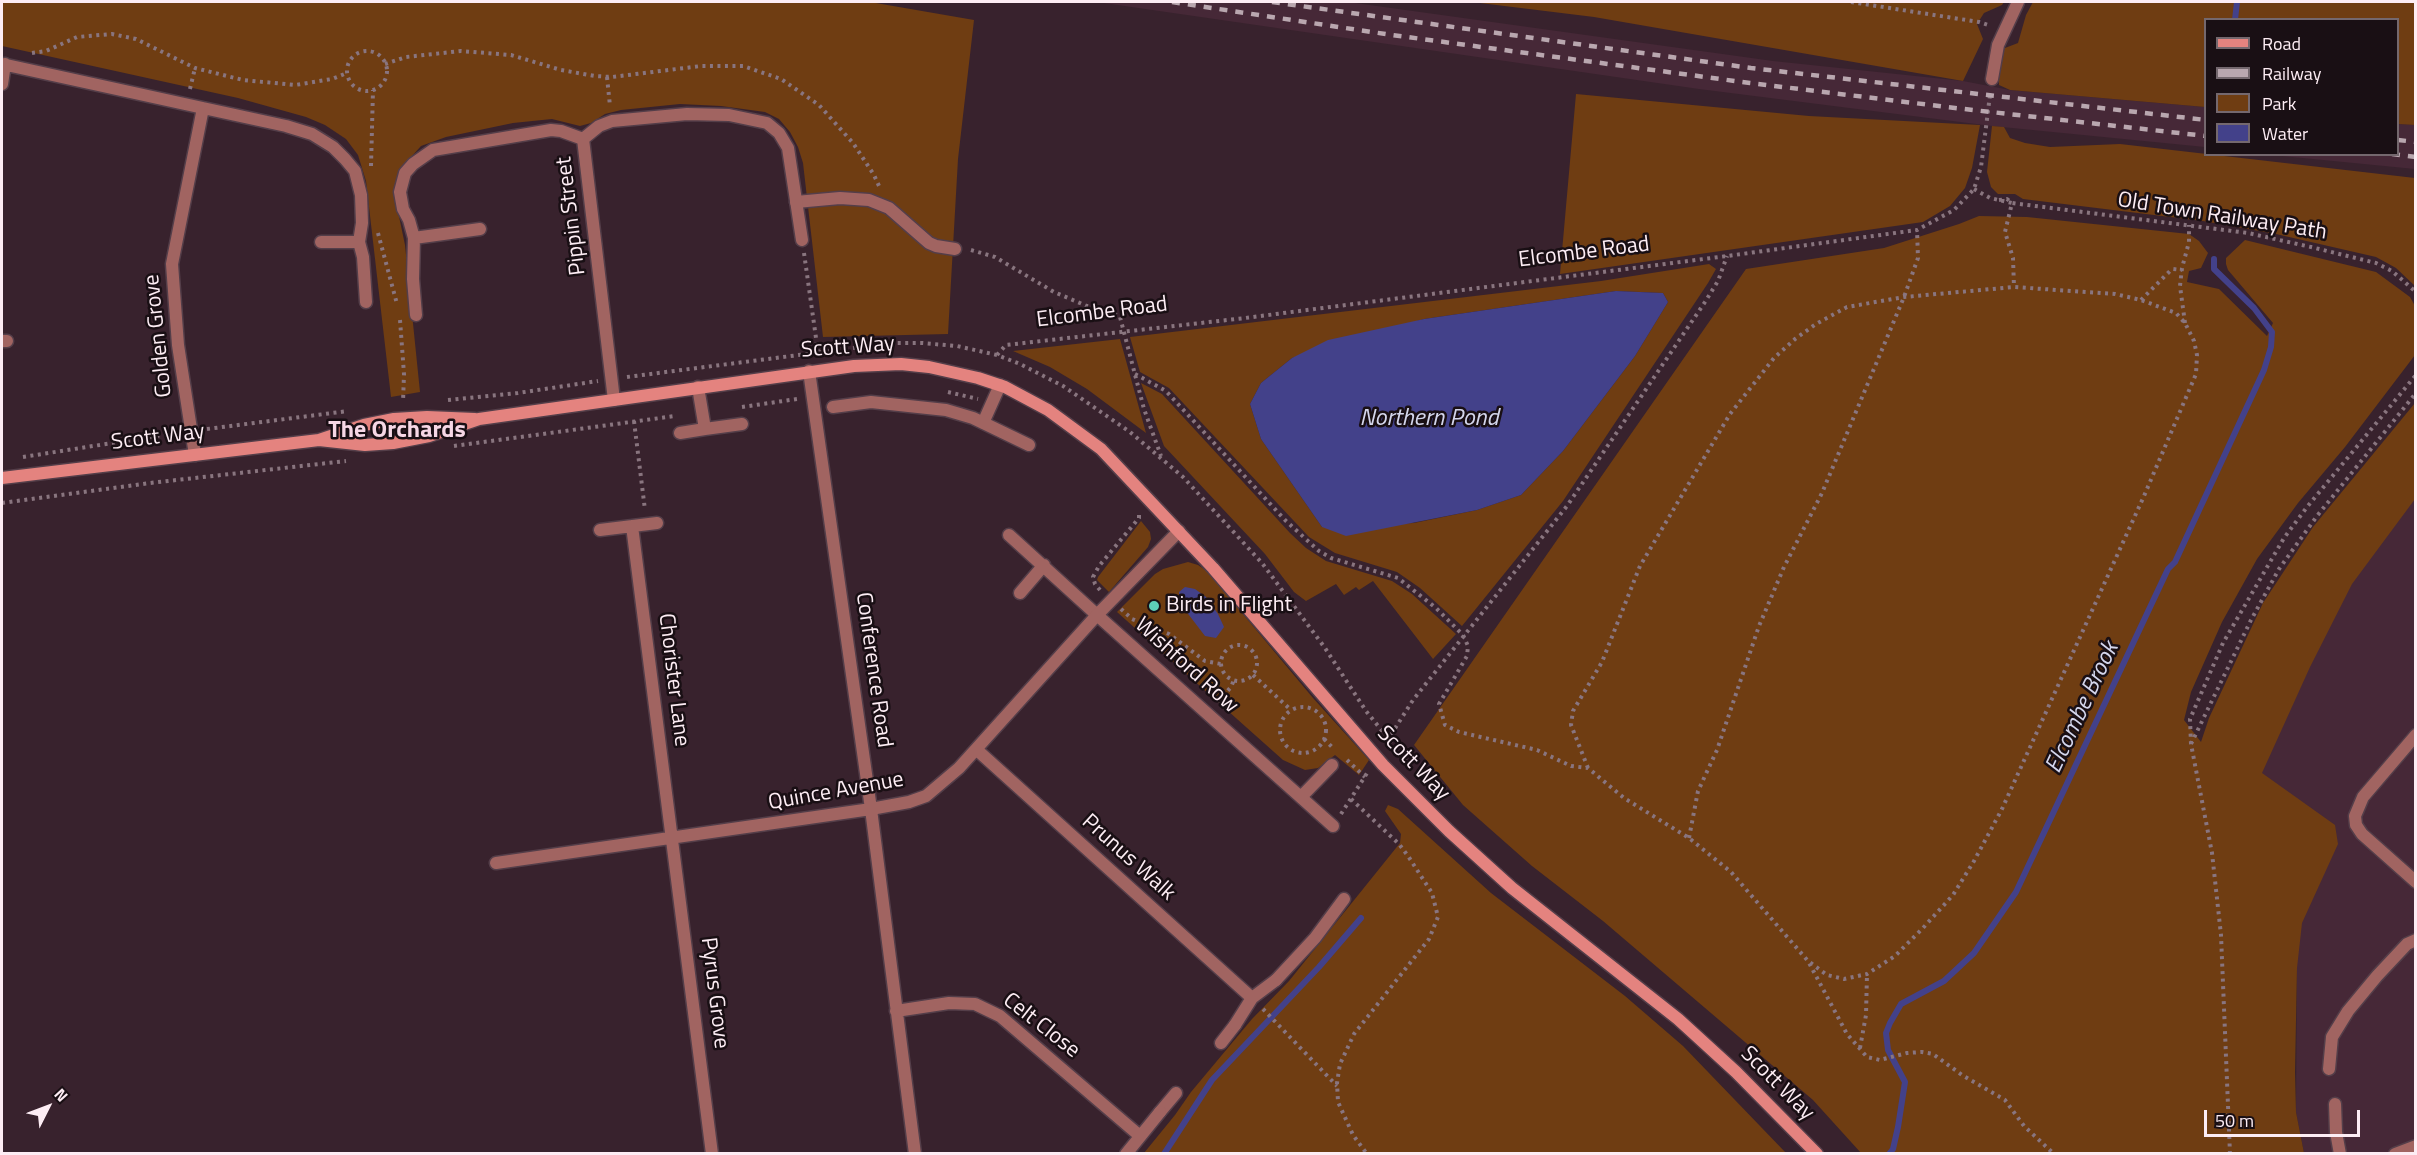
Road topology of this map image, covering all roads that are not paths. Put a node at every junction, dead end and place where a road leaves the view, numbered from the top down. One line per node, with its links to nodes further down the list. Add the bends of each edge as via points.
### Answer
1 (2018, 2): 3 (street, via 2003,30)
2 (4, 64): 4 (street); 5 (street)
3 (1992, 79)
4 (2, 84)
5 (203, 108): 12 (street, via 286,126 312,134 333,147 355,171 361,195); 28 (street, Golden Grove, via 172,264 178,345)
6 (584, 139): 7 (street, via 612,121 712,113 767,123 789,148); 9 (street, Pippin Street, via 551,130 434,150 423,156 405,173 400,192); 19 (street, Pippin Street)
7 (796, 202): 10 (street); 13 (street, via 869,200 904,219 928,243)
8 (480, 229): 9 (street)
9 (414, 238): 15 (street, Pippin Street)
10 (802, 240)
11 (321, 242): 12 (street)
12 (359, 242): 14 (street)
13 (955, 249)
14 (366, 302)
15 (416, 315)
16 (808, 371): 17 (street, Scott Way, via 901,364 954,372); 18 (street, Scott Way); 42 (street, Conference Road)
17 (1000, 386): 22 (street); 33 (street, Scott Way, via 1048,410 1101,449)
18 (698, 387): 19 (street, Scott Way); 24 (street)
19 (614, 400): 21 (street, Scott Way)
20 (833, 407): 22 (street, via 871,402 905,405 946,410)
21 (479, 419): 26 (street, Scott Way, via 401,418 364,425); 26 (street, Scott Way, via 393,443)
22 (983, 423): 27 (street)
23 (742, 424): 24 (street)
24 (705, 429): 25 (street)
25 (680, 433)
26 (319, 441): 28 (street, Scott Way)
27 (1029, 445)
28 (195, 455): 29 (street, Scott Way)
29 (2, 478)
30 (652, 524): 31 (street)
31 (632, 526): 32 (street); 44 (street, Chorister Lane)
32 (600, 530)
33 (1179, 531): 37 (street, Quince Avenue); 60 (street, Scott Way, via 1377,758 1449,831 1520,894 1687,1027)
34 (1010, 535): 35 (street, Wishford Row)
35 (1044, 565): 36 (street); 37 (street, Wishford Row)
36 (1020, 593)
37 (1097, 615): 39 (street, Quince Avenue); 41 (street, Wishford Row)
38 (2415, 735): 46 (street, via 2367,791 2355,816 2362,834)
39 (977, 750): 42 (street, Quince Avenue, via 926,796); 49 (street, Prunus Walk)
40 (1332, 765): 41 (street)
41 (1301, 797): 43 (street, Wishford Row)
42 (871, 809): 44 (street, Quince Avenue); 50 (street, Conference Road)
43 (1333, 826)
44 (672, 838): 45 (street, Quince Avenue); 57 (street, Pyrus Grove)
45 (496, 863)
46 (2415, 882)
47 (1344, 899): 49 (street, via 1276,980)
48 (2415, 940): 52 (street, via 2399,952 2348,1011 2332,1037)
49 (1252, 998): 51 (street)
50 (896, 1011): 55 (street, Celt Close, via 957,1003 975,1004 1000,1016); 58 (street, Conference Road)
51 (1221, 1043)
52 (2329, 1069)
53 (1176, 1093): 55 (street)
54 (2335, 1104): 61 (street)
55 (1140, 1136): 59 (street)
56 (2415, 1146): 62 (street)
57 (712, 1154)
58 (915, 1154)
59 (1126, 1154)
60 (1817, 1154)
61 (2340, 1154)
62 (2395, 1154)

